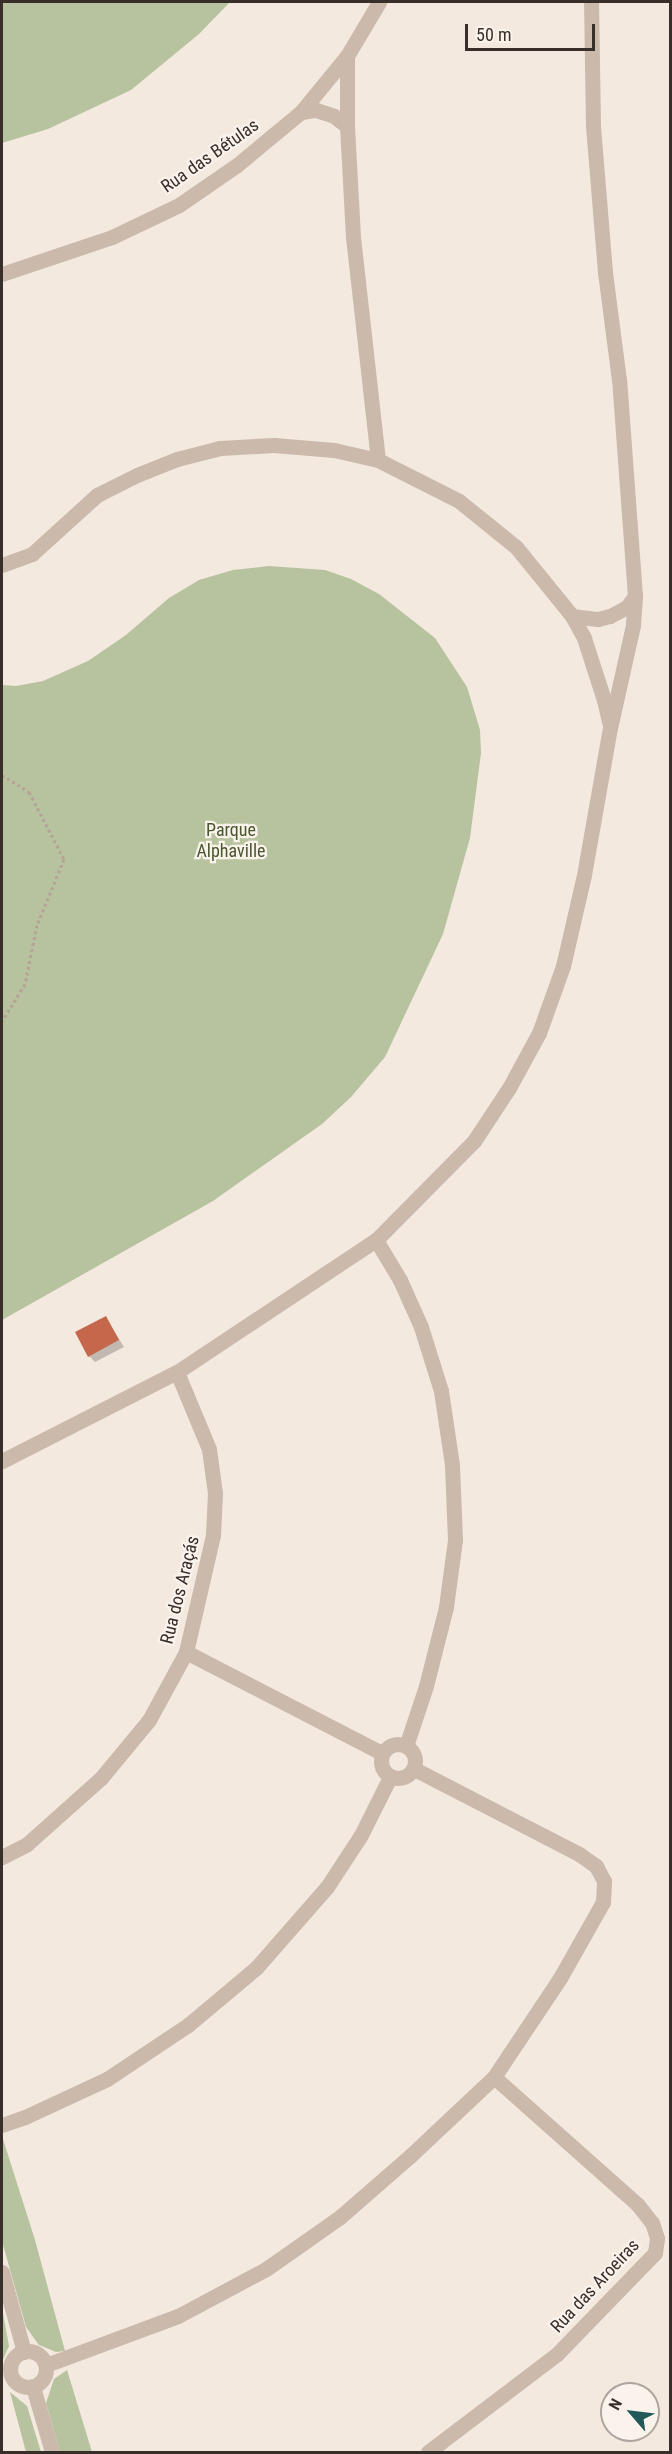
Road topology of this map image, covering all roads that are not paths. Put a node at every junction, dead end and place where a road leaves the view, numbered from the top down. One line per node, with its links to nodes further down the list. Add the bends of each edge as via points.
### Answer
1 (379, 2): 3 (street, Rua das Bétulas)
2 (591, 2): 9 (street, via 593,126 620,391)
3 (347, 56): 4 (street, Rua das Bétulas); 5 (street)
4 (301, 112): 5 (street, via 316,110); 6 (street, Rua das Bétulas, via 237,165 179,205 112,237)
5 (347, 126): 7 (street, via 353,237)
6 (2, 274)
7 (378, 460): 8 (street, via 334,450 274,445 220,448 177,459 97,495 32,554); 10 (street, via 459,501 508,540)
8 (2, 565)
9 (635, 596): 10 (street, via 627,607 610,616); 11 (street, via 633,624)
10 (572, 616): 11 (street, via 584,638)
11 (610, 728): 12 (street, via 563,966 538,1033 509,1088 474,1141)
12 (376, 1240): 13 (street); 16 (street, via 421,1327 441,1391 452,1465 455,1540 446,1607)
13 (177, 1372): 14 (street); 15 (street, Rua dos Araçás, via 209,1449 215,1493 213,1535)
14 (2, 1461)
15 (186, 1652): 17 (street); 20 (street, Rua dos Araçás, via 149,1720 101,1778 27,1844)
16 (406, 1746): 17 (street, via 393,1745); 18 (street, via 415,1756)
17 (382, 1753): 19 (street, via 381,1767)
18 (414, 1769): 19 (street, via 403,1778); 21 (street, via 579,1854 596,1866 603,1881 603,1902 595,1918)
19 (390, 1777): 22 (street, via 361,1835 327,1887 256,1968 188,2025 107,2079)
20 (2, 1857)
21 (494, 2077): 25 (street, via 340,2217 266,2269 178,2316); 29 (street, Rua das Aroeiras, via 637,2204 652,2223 657,2238 655,2253 557,2355)
22 (2, 2125)
23 (2, 2272): 24 (street)
24 (24, 2352): 25 (street, via 38,2354); 26 (street, via 13,2360)
25 (46, 2365): 27 (street, via 44,2378)
26 (6, 2375): 27 (street, via 19,2385)
27 (33, 2387): 28 (street)
28 (52, 2452)
29 (428, 2452)

